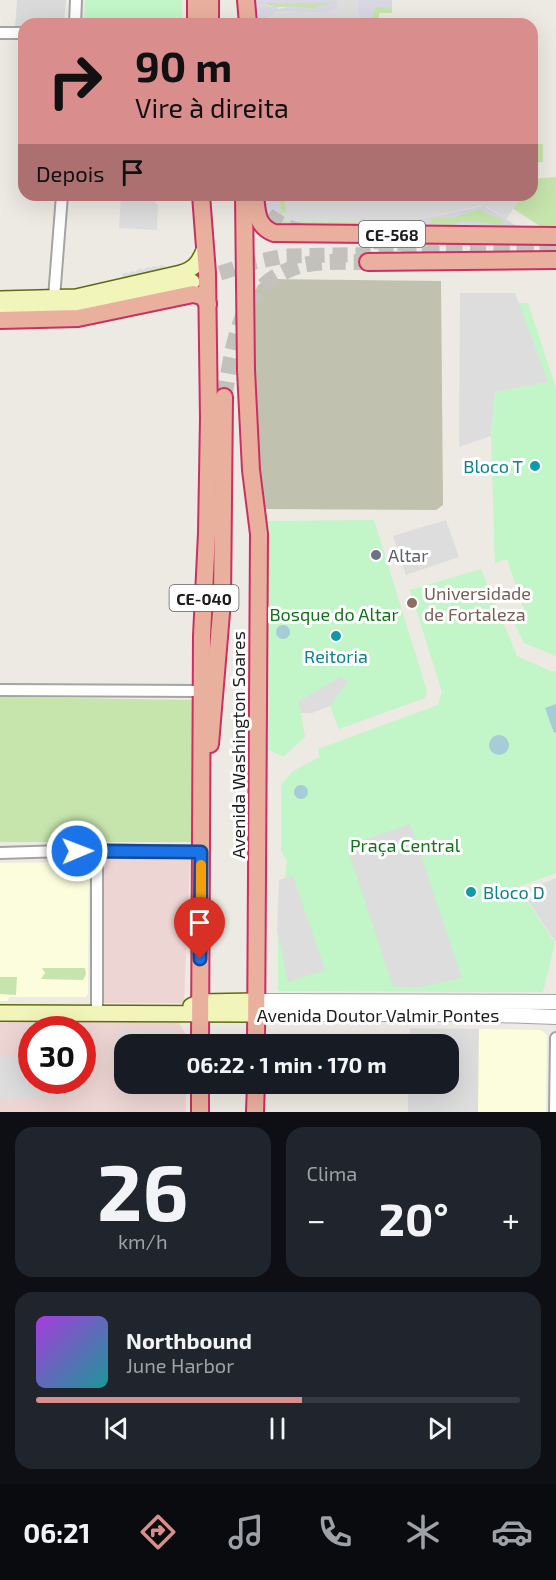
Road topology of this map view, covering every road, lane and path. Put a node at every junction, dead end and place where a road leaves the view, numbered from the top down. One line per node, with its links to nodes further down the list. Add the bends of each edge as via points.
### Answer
1 (76, 0): 6 (street)
2 (196, 0): 7 (highway)
3 (210, 0): 8 (highway)
4 (241, 0): 9 (highway)
5 (246, 0): 10 (highway)
6 (75, 18)
7 (196, 18)
8 (210, 18)
9 (242, 18)
10 (248, 18)
11 (0, 33): 12 (street)
12 (18, 33)
13 (62, 201): 22 (street)
14 (201, 201): 18 (highway, Avenida Washington Soares / CE-040)
15 (244, 201): 35 (highway, Avenida Washington Soares / CE-040, via 246,370 259,534)
16 (256, 201): 17 (highway, CE-568, via 259,222 274,233)
17 (556, 236)
18 (205, 248): 22 (main road, via 190,270 76,297); 24 (highway, Avenida Washington Soares / CE-040)
19 (556, 260): 20 (highway)
20 (368, 262)
21 (192, 282): 25 (main road, via 78,309)
22 (54, 298): 23 (main road)
23 (0, 299)
24 (208, 304): 26 (highway, via 193,294 78,318); 29 (highway, Avenida Washington Soares / CE-040, via 209,418)
25 (0, 309)
26 (0, 320)
27 (224, 397): 30 (highway, via 222,601 212,734)
28 (0, 690): 29 (street)
29 (201, 691): 30 (highway, Avenida Washington Soares / CE-040)
30 (201, 804): 32 (highway, Avenida Washington Soares / CE-040)
31 (97, 850): 32 (street); 33 (street); 38 (street)
32 (201, 852): 36 (highway, Avenida Washington Soares / CE-040)
33 (0, 853)
34 (556, 1002): 35 (street, Avenida Doutor Valmir Pontes)
35 (256, 1007): 36 (main road, Avenida Doutor Valmir Pontes); 39 (street, Avenida Doutor Valmir Pontes); 41 (highway, Avenida Washington Soares / CE-040)
36 (200, 1008): 38 (main road, Avenida Doutor Valmir Pontes, via 179,1013); 40 (highway, Avenida Washington Soares / CE-040)
37 (0, 1013): 38 (main road, Avenida Doutor Valmir Pontes)
38 (97, 1013)
39 (556, 1017)
40 (200, 1034)
41 (256, 1034)
42 (556, 1038): 43 (street)
43 (556, 1088): 48 (street)
44 (200, 1094): 46 (highway)
45 (255, 1094): 47 (highway)
46 (200, 1112)
47 (255, 1112)
48 (555, 1112)

